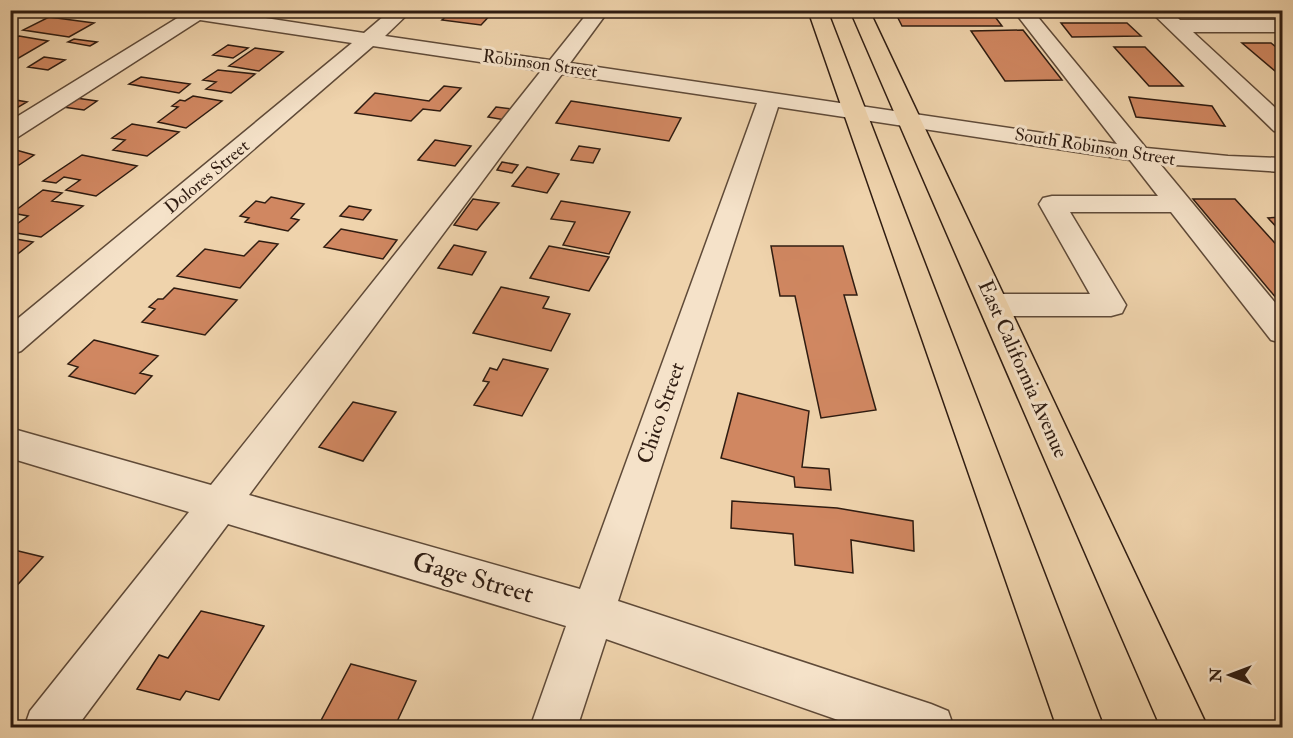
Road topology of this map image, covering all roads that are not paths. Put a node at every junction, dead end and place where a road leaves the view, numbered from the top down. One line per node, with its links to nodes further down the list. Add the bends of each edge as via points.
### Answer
1 (171, 10): 8 (street, Robinson Street)
2 (403, 10): 11 (street, Dolores Street)
3 (600, 10): 12 (street)
4 (817, 10): 14 (main road)
5 (859, 10): 15 (main road, East California Avenue)
6 (1022, 10): 18 (street)
7 (1158, 10): 9 (street)
8 (200, 12): 11 (street, Robinson Street); 17 (street)
9 (1174, 26): 10 (street); 16 (street)
10 (1282, 26)
11 (369, 39): 12 (street, Robinson Street); 23 (street, Dolores Street)
12 (557, 67): 13 (street, Robinson Street); 25 (street)
13 (770, 98): 14 (street, Robinson Street); 26 (street, Chico Street)
14 (854, 111): 15 (street, Robinson Street); 30 (main road)
15 (909, 117): 18 (street, South Robinson Street); 21 (main road, East California Avenue)
16 (1282, 126)
17 (10, 132)
18 (1140, 155): 19 (street, South Robinson Street, via 1236,165); 20 (street)
19 (1282, 165)
20 (1179, 204): 21 (street, via 1052,204 1111,305); 22 (street)
21 (994, 305): 31 (main road, East California Avenue)
22 (1282, 332)
23 (10, 343)
24 (10, 443): 25 (street, Gage Street)
25 (218, 504): 26 (street, Gage Street); 27 (street)
26 (592, 613): 28 (street, Chico Street); 29 (street, Gage Street)
27 (47, 728)
28 (553, 728)
29 (931, 728)
30 (1081, 728)
31 (1185, 728)

